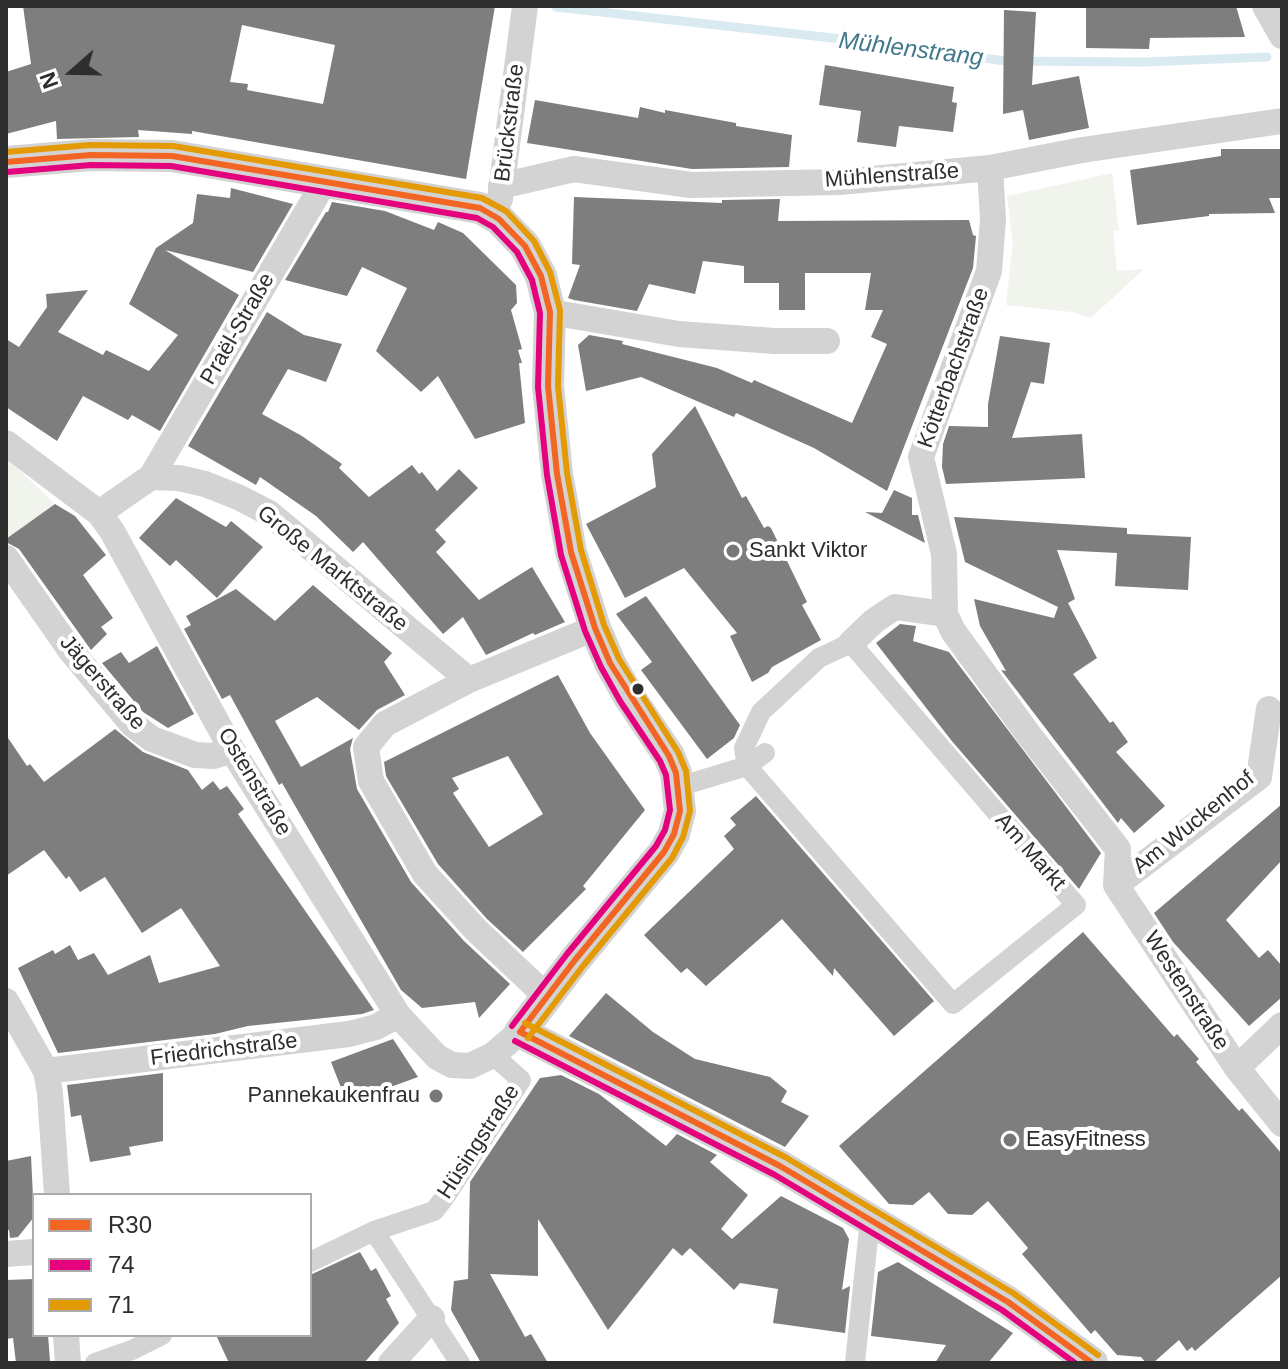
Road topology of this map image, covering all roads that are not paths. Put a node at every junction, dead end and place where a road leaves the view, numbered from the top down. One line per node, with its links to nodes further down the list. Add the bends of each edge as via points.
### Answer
1 (1265, 6): 3 (street)
2 (525, 11): 8 (street, Brückstraße)
3 (1282, 36)
4 (1282, 121): 6 (street, Mühlenstraße)
5 (6, 162): 7 (street, via 172,156)
6 (990, 168): 8 (street, Mühlenstraße, via 840,182 691,185 574,169); 16 (street, Kötterbachstraße, via 989,271 921,457 944,554)
7 (325, 181): 9 (street, via 480,208); 13 (street, Praël-Straße)
8 (501, 186): 9 (street, Brückstraße)
9 (499, 219): 10 (street, via 525,246 541,276)
10 (550, 312): 11 (street, via 679,334); 17 (street, via 548,386 557,474 571,552)
11 (827, 341)
12 (7, 446): 14 (street, Ostenstraße)
13 (151, 477): 14 (street); 19 (street, Große Marktstraße, via 205,484 269,513)
14 (99, 513): 22 (street, Ostenstraße)
15 (6, 558): 22 (street, Jägerstraße, via 71,651 132,724 152,739 195,755)
16 (945, 614): 18 (street, via 895,607); 26 (street, via 1029,735 1118,849)
17 (595, 628): 19 (street); 25 (street, via 628,695 669,756)
18 (851, 643): 24 (street, via 819,658 761,712 744,748); 24 (street, Am Markt, via 1076,905 953,1004)
19 (469, 680): 27 (street, via 385,724 366,747 367,765 381,802 425,874)
20 (1269, 709): 26 (street, Am Wuckenhof, via 1259,777)
21 (726, 744): 24 (street, Am Markt)
22 (232, 750): 29 (street, Ostenstraße)
23 (765, 753): 24 (street)
24 (747, 766): 25 (street)
25 (678, 787): 27 (street, via 680,811 664,852)
26 (1116, 885): 33 (street, Westenstraße)
27 (546, 996): 31 (street)
28 (6, 1001): 34 (street)
29 (398, 1015): 32 (street, Ostenstraße, via 437,1057 452,1065 470,1066); 34 (street, Friedrichstraße, via 349,1034)
30 (1282, 1025): 33 (street)
31 (520, 1032): 32 (street, Ostenstraße); 37 (street, via 780,1166)
32 (493, 1055): 38 (street, Hüsingstraße, via 521,1080 445,1197 434,1211)
33 (1237, 1068): 35 (street, Westenstraße)
34 (46, 1071): 36 (street)
35 (1282, 1124)
36 (57, 1193)
37 (870, 1219): 49 (street); 50 (street, via 1008,1302)
38 (374, 1231): 41 (street); 42 (street)
39 (32, 1252): 40 (street)
40 (6, 1254)
41 (312, 1261)
42 (432, 1318): 47 (street); 48 (street)
43 (66, 1337): 45 (street)
44 (158, 1337): 46 (street)
45 (68, 1363)
46 (95, 1363)
47 (391, 1363)
48 (460, 1363)
49 (855, 1363)
50 (1092, 1363)

